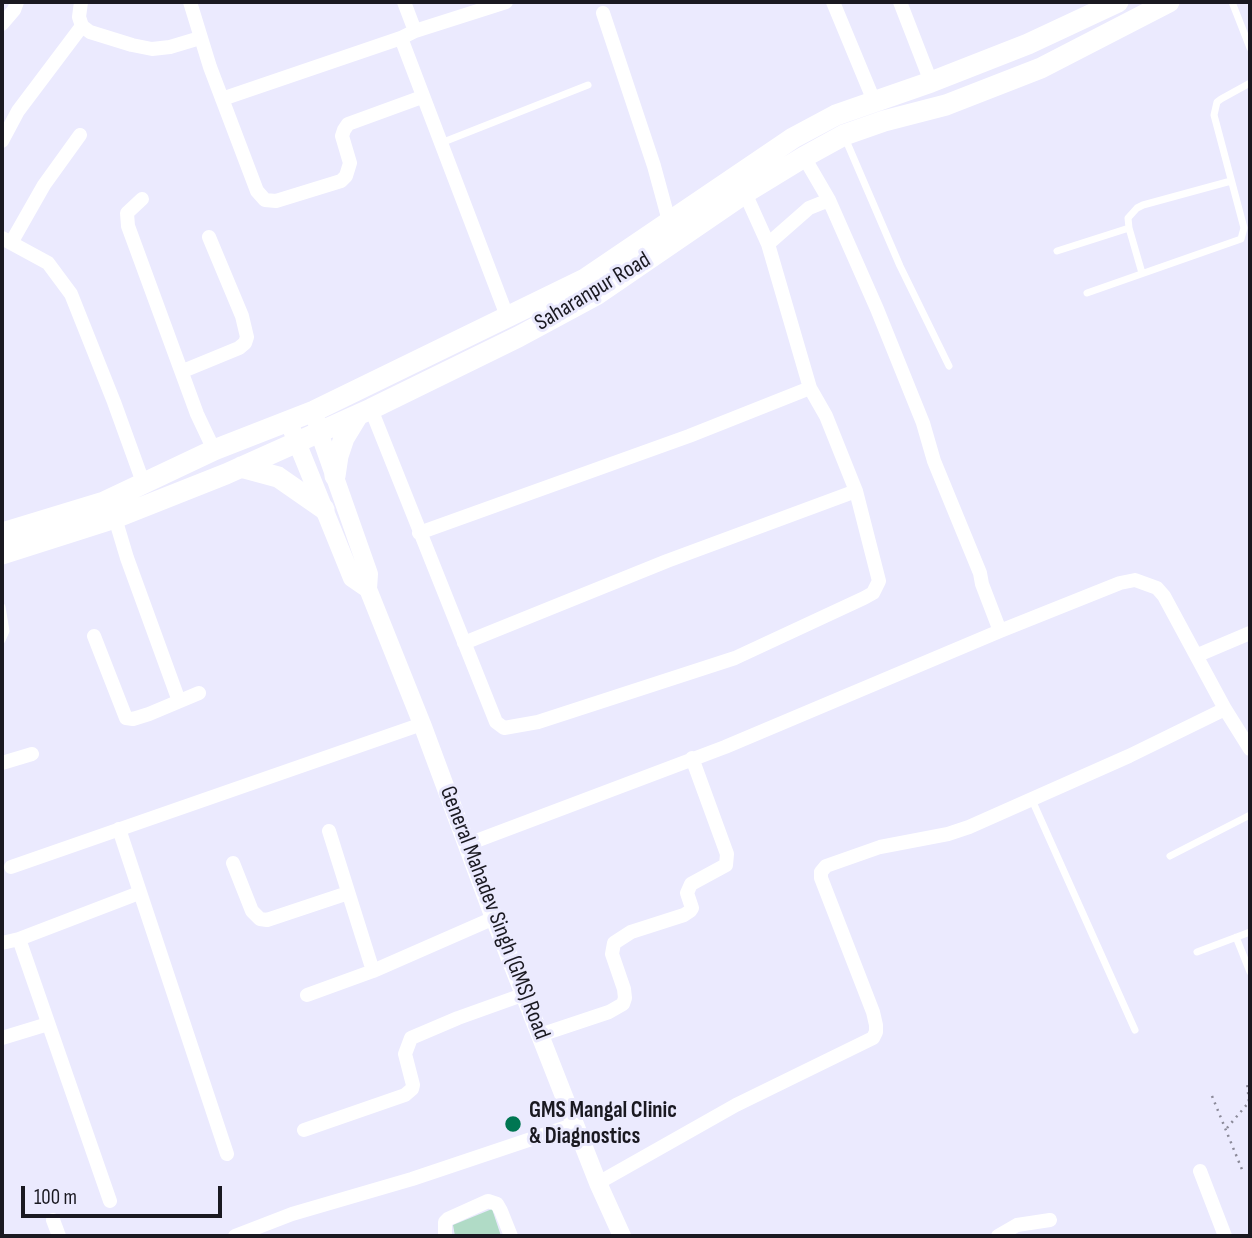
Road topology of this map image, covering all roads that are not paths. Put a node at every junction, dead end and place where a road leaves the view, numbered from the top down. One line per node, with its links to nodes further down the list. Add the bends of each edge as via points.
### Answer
1 (18, 2): 13 (street)
2 (81, 2): 14 (street)
3 (190, 2): 16 (street)
4 (404, 2): 15 (street)
5 (506, 2): 15 (street)
6 (833, 2): 24 (street)
7 (900, 2): 19 (street)
8 (1118, 2): 11 (main road, Saharanpur Road)
9 (1169, 2): 26 (main road, Saharanpur Road, via 1041,68)
10 (1232, 2): 18 (lane)
11 (1093, 7): 19 (main road, Saharanpur Road, via 1028,44)
12 (603, 13): 34 (street)
13 (2, 24)
14 (82, 26): 16 (street, via 131,46 170,47); 27 (street, via 18,111)
15 (415, 31): 17 (street)
16 (200, 38): 23 (street)
17 (401, 38): 22 (street); 23 (street)
18 (1250, 48)
19 (931, 82): 24 (main road, Saharanpur Road)
20 (1250, 83): 30 (lane, via 1217,102 1214,115)
21 (588, 85): 28 (lane)
22 (422, 97): 23 (street, via 348,124 342,136 350,163 341,181 271,201 257,191); 28 (street)
23 (222, 99)
24 (874, 101): 34 (main road, Saharanpur Road, via 793,138)
25 (80, 135): 37 (street)
26 (844, 135): 29 (main road, Saharanpur Road); 44 (lane)
27 (2, 141)
28 (440, 143): 43 (street)
29 (804, 157): 31 (main road, Saharanpur Road); 33 (street)
30 (1231, 181): 35 (lane, via 1137,208 1128,218); 40 (lane, via 1244,228 1241,239)
31 (745, 193): 38 (street); 41 (main road, Saharanpur Road)
32 (142, 199): 45 (street, via 127,213 128,226)
33 (829, 200): 38 (street, via 809,208); 63 (street, via 923,423)
34 (669, 221): 41 (main road, Saharanpur Road)
35 (1129, 229): 39 (lane); 40 (lane)
36 (209, 237): 45 (street, via 247,337 239,348)
37 (6, 241): 54 (street, via 48,263 71,294)
38 (768, 244): 46 (street)
39 (1057, 251)
40 (1142, 273): 42 (lane)
41 (591, 287): 43 (main road, Saharanpur Road); 47 (main road, Saharanpur Road, via 518,337)
42 (1087, 293)
43 (507, 316): 49 (main road, Saharanpur Road)
44 (949, 366)
45 (183, 371): 51 (street)
46 (810, 388): 55 (street); 59 (street)
47 (364, 412): 49 (main road, Saharanpur Road); 53 (main road, via 344,438); 59 (street)
48 (289, 421): 49 (main road, Saharanpur Road); 50 (street, General Mahadev Singh (GMS) Road); 51 (main road, Saharanpur Road)
49 (317, 421): 50 (main road, Saharanpur Road); 53 (street, General Mahadev Singh (GMS) Road)
50 (296, 442): 52 (main road, Saharanpur Road); 56 (street, General Mahadev Singh (GMS) Road)
51 (214, 450): 54 (main road, Saharanpur Road)
52 (241, 467): 56 (main road, via 278,477); 57 (main road, Saharanpur Road)
53 (335, 476): 61 (street, General Mahadev Singh (GMS) Road, via 369,574)
54 (144, 485): 58 (main road, Saharanpur Road, via 70,514)
55 (856, 491): 67 (street); 67 (street, via 877,588 735,658 504,729 496,722)
56 (324, 509): 61 (street, General Mahadev Singh (GMS) Road, via 352,578)
57 (115, 517): 60 (main road, Saharanpur Road); 70 (street)
58 (2, 533)
59 (419, 533): 67 (street)
60 (2, 554)
61 (368, 589): 72 (street, General Mahadev Singh (GMS) Road)
62 (2, 607): 66 (lane, via 6,624)
63 (1000, 631): 68 (street, via 1135,580 1164,596); 75 (street)
64 (1250, 633): 68 (street)
65 (94, 636): 70 (street, via 126,718)
66 (2, 640)
67 (464, 643)
68 (1198, 655): 71 (street)
69 (199, 693): 70 (street)
70 (179, 701)
71 (1225, 709): 73 (street); 77 (street)
72 (422, 724): 79 (street); 81 (street, General Mahadev Singh (GMS) Road)
73 (1250, 749)
74 (32, 754): 76 (street)
75 (692, 758): 81 (street); 99 (street, via 727,854 726,865 691,884 687,893 690,911 631,932 614,943 612,954 624,989 623,1004)
76 (2, 763)
77 (1032, 800): 98 (lane); 105 (street, via 948,834 880,847 826,866 821,878 873,1012 873,1038 736,1105)
78 (1250, 815): 82 (lane)
79 (120, 830): 84 (street); 85 (street)
80 (330, 831): 86 (street)
81 (467, 844): 87 (street, General Mahadev Singh (GMS) Road)
82 (1170, 856)
83 (233, 863): 86 (street, via 252,911 260,919)
84 (11, 867)
85 (139, 893): 90 (street); 103 (street)
86 (348, 893): 93 (street)
87 (494, 918): 93 (street); 95 (street, General Mahadev Singh (GMS) Road)
88 (1250, 932): 89 (lane)
89 (1236, 937): 92 (lane); 94 (lane)
90 (19, 939): 91 (street); 97 (street)
91 (2, 943)
92 (1197, 952)
93 (373, 971): 96 (street)
94 (1250, 972)
95 (525, 994): 99 (street, General Mahadev Singh (GMS) Road); 102 (street, via 411,1038 405,1054 413,1085 405,1095)
96 (307, 995)
97 (48, 1024): 100 (street); 106 (street)
98 (1135, 1030)
99 (540, 1035): 101 (street, General Mahadev Singh (GMS) Road)
100 (2, 1038)
101 (576, 1124): 105 (street, General Mahadev Singh (GMS) Road); 110 (street)
102 (304, 1130)
103 (227, 1154)
104 (1200, 1171): 115 (street)
105 (598, 1183): 113 (street, General Mahadev Singh (GMS) Road)
106 (110, 1201)
107 (53, 1220): 109 (street)
108 (1050, 1220): 114 (street, via 1017,1225)
109 (59, 1236)
110 (235, 1236)
111 (445, 1236): 112 (street, via 448,1219 488,1202 497,1205)
112 (511, 1236)
113 (622, 1236)
114 (998, 1236)
115 (1225, 1236)

